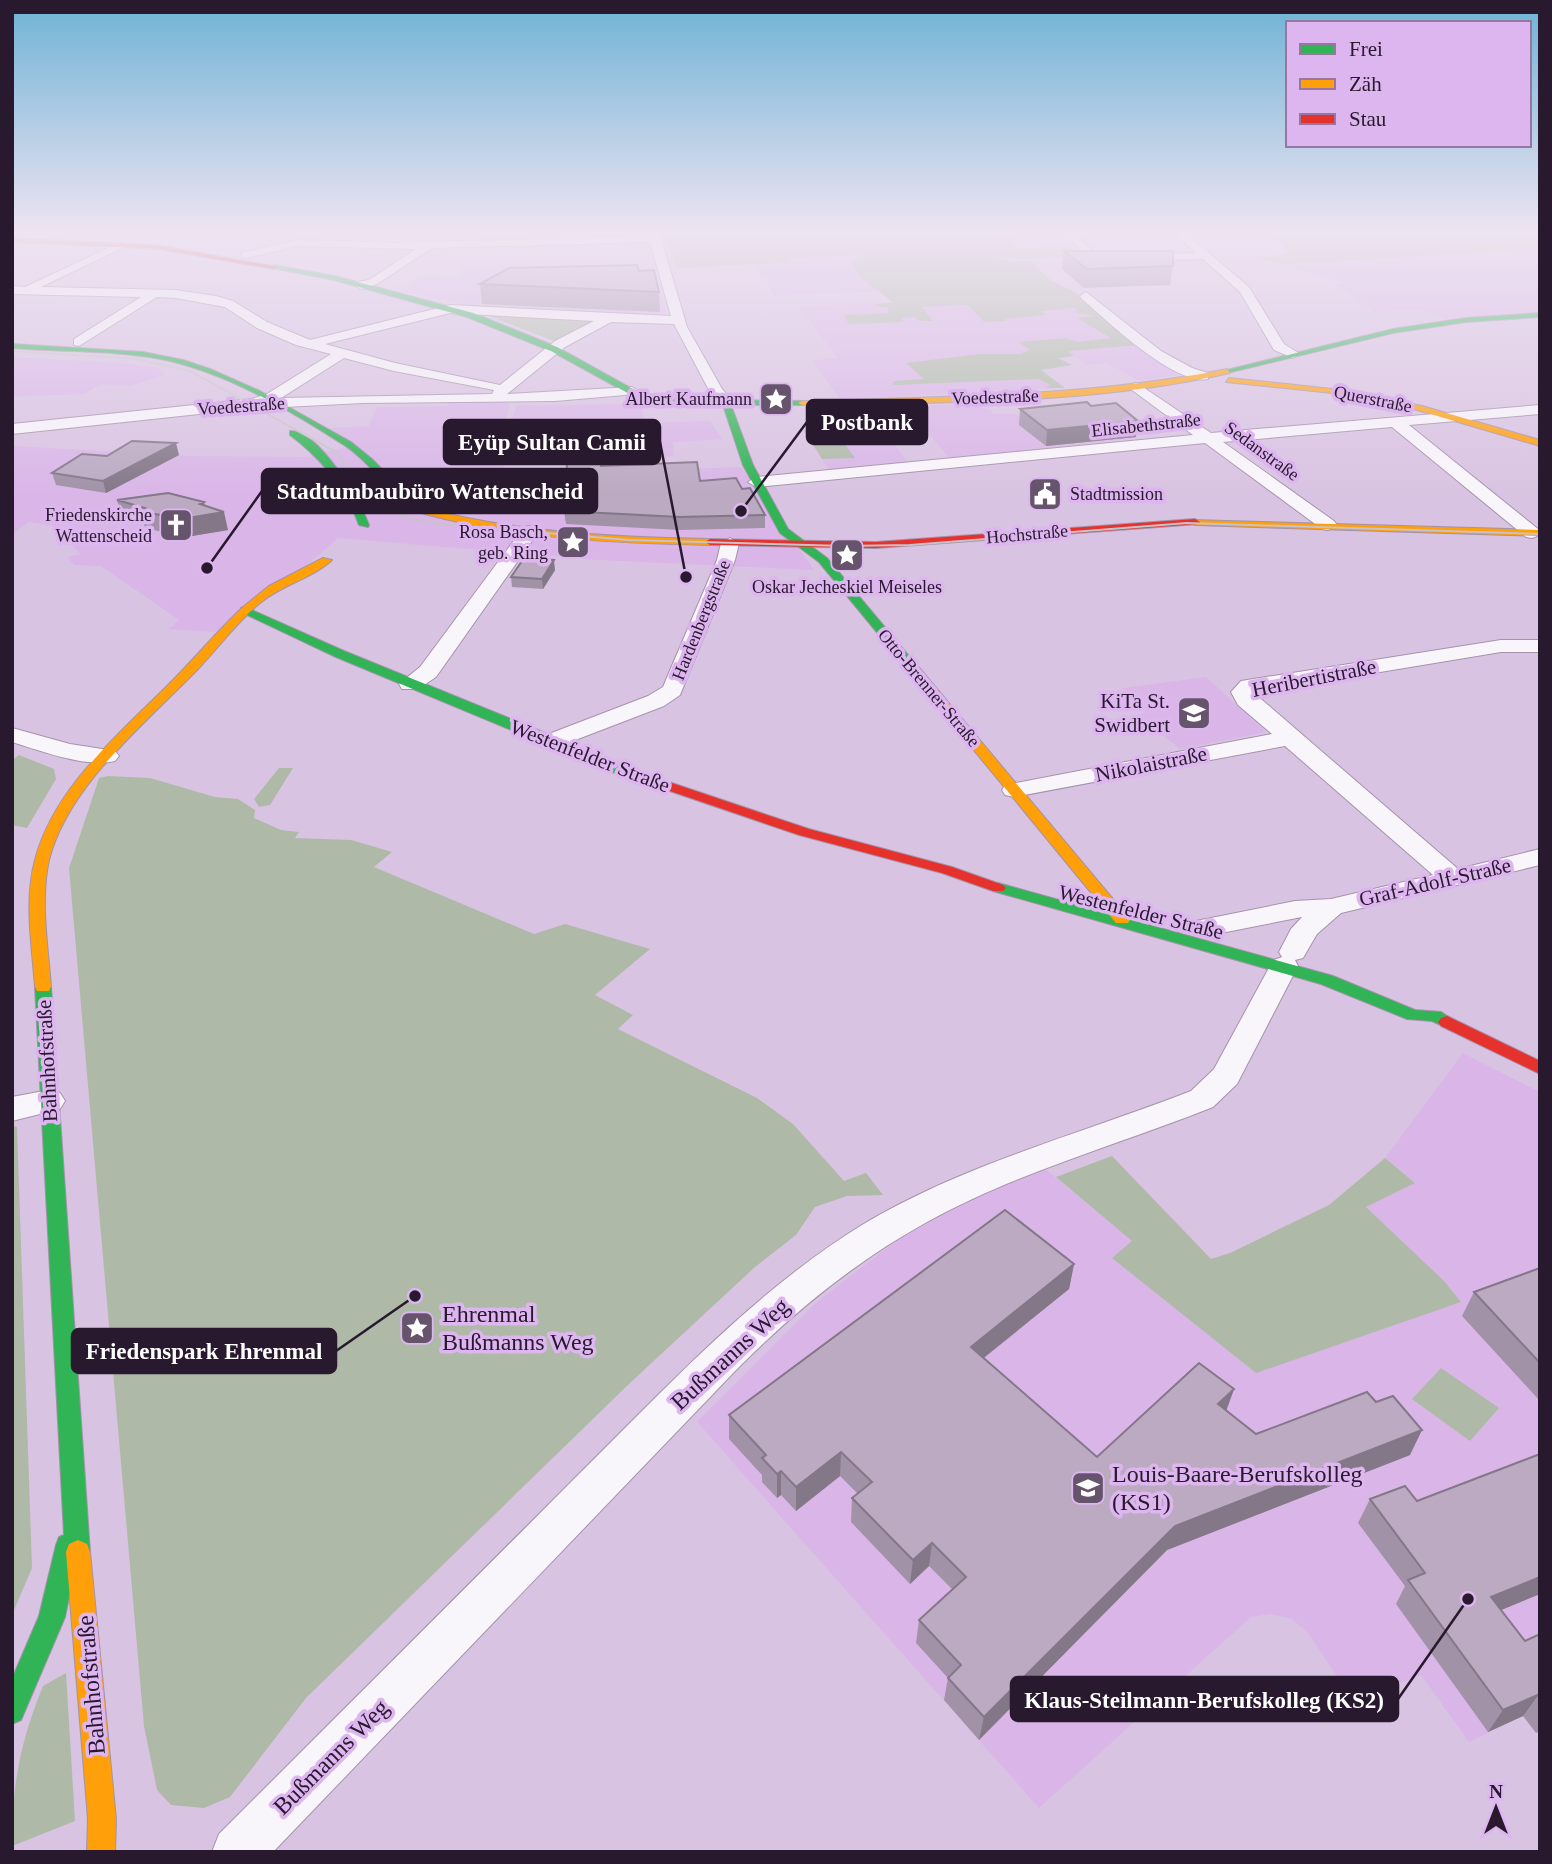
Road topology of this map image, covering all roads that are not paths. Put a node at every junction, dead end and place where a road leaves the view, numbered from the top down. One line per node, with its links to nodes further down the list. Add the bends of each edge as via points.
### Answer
1 (113, 320): 10 (street)
2 (256, 320): 11 (street)
3 (406, 320): 11 (street)
4 (482, 320): 13 (street)
5 (605, 320): 13 (street)
6 (679, 320): 21 (street)
7 (1115, 320): 17 (street, via 1187,372)
8 (1263, 320): 16 (street, via 1279,347)
9 (1486, 320): 16 (street, via 1432,325)
10 (79, 342)
11 (309, 344): 15 (street)
12 (12, 346): 22 (street, via 171,359 207,370)
13 (554, 349): 19 (street); 20 (street)
14 (12, 354): 23 (street, via 159,366 185,374)
15 (341, 354): 20 (street); 22 (street)
16 (1293, 354): 17 (street)
17 (1203, 376): 18 (street, Voedestraße); 25 (street, Querstraße, via 1342,392)
18 (1137, 387): 21 (street, Voedestraße, via 1037,396 785,404); 28 (street, Sedanstraße)
19 (632, 391): 20 (street, Voedestraße, via 572,398); 21 (street, Voedestraße); 21 (street, Voedestraße, via 676,401)
20 (504, 395): 22 (street, Voedestraße)
21 (722, 398): 30 (street, Otto-Brenner-Straße)
22 (271, 401): 23 (street, Voedestraße); 32 (street, via 371,462)
23 (243, 405): 27 (street, Voedestraße); 31 (street, via 319,452)
24 (1540, 409): 25 (street, Elisabethstraße)
25 (1455, 416): 26 (street, Elisabethstraße); 29 (street, Querstraße)
26 (1395, 421): 28 (street, Elisabethstraße); 37 (street)
27 (12, 429)
28 (1210, 438): 30 (street, Elisabethstraße); 34 (street, Sedanstraße)
29 (1540, 443)
30 (756, 482): 39 (street, Otto-Brenner-Straße, via 785,531)
31 (358, 503): 32 (street, Hochstraße); 35 (street)
32 (390, 505): 35 (street, Bahnhofstraße); 36 (street, Hochstraße)
33 (406, 521): 36 (street, Hochstraße)
34 (1328, 525): 37 (street, Hochstraße); 39 (street, Hochstraße, via 1183,522 887,545)
35 (364, 526): 40 (street, Bahnhofstraße, via 327,560 267,592)
36 (523, 531): 38 (street, Hochstraße); 47 (street, via 428,672)
37 (1536, 533)
38 (730, 543): 39 (street, Hochstraße); 50 (street, Hardenbergstraße, via 672,690 656,701)
39 (799, 544): 52 (street, Otto-Brenner-Straße, via 837,576)
40 (252, 613): 42 (street, Westenfelder Straße); 45 (street, Bahnhofstraße); 46 (street, Bahnhofstraße, via 225,629)
41 (262, 636): 42 (street)
42 (299, 636): 47 (street, Westenfelder Straße)
43 (236, 641): 45 (street, Bahnhofstraße)
44 (1540, 646): 49 (street, Heribertistraße, via 1501,646 1249,686 1242,692)
45 (214, 649): 46 (street, Bahnhofstraße)
46 (199, 661): 51 (street, Bahnhofstraße)
47 (410, 684): 50 (street, Westenfelder Straße)
48 (12, 735): 51 (street, via 68,751)
49 (1288, 738): 52 (street, Nikolaistraße); 57 (street, Heribertistraße)
50 (549, 742): 55 (street, Westenfelder Straße, via 728,808)
51 (107, 756): 67 (street, Bahnhofstraße, via 60,817 42,858 38,893)
52 (1014, 790): 53 (street, Otto-Brenner-Straße)
53 (1054, 838): 56 (street, Otto-Brenner-Straße, via 1054,850 1063,867); 58 (street, Otto-Brenner-Straße)
54 (1540, 857): 57 (street, Graf-Adolf-Straße)
55 (947, 870): 58 (street, Westenfelder Straße, via 1033,882); 61 (street, Westenfelder Straße)
56 (1058, 874)
57 (1453, 878): 59 (street, Graf-Adolf-Straße)
58 (1111, 906): 60 (street, Westenfelder Straße); 61 (street, Otto-Brenner-Straße)
59 (1331, 907): 62 (street, Graf-Adolf-Straße); 64 (street, Graf-Adolf-Straße, via 1305,929)
60 (1155, 915)
61 (1122, 920): 64 (street, Westenfelder Straße)
62 (1199, 925): 63 (street, Westenfelder Straße)
63 (1249, 938)
64 (1296, 957): 65 (street, Westenfelder Straße, via 1346,970 1422,1002); 65 (street, Westenfelder Straße, via 1327,980 1413,1015); 72 (street, Bußmanns Weg, via 1226,1076 1202,1099 998,1173 912,1213 796,1292 662,1419)
65 (1435, 1016): 66 (street, Westenfelder Straße)
66 (1540, 1068)
67 (49, 1101): 68 (street); 69 (street, Bahnhofstraße)
68 (12, 1109)
69 (74, 1519): 70 (street, Bahnhofstraße, via 52,1617); 71 (street, Bahnhofstraße, via 84,1595)
70 (12, 1711)
71 (101, 1852)
72 (237, 1852)

